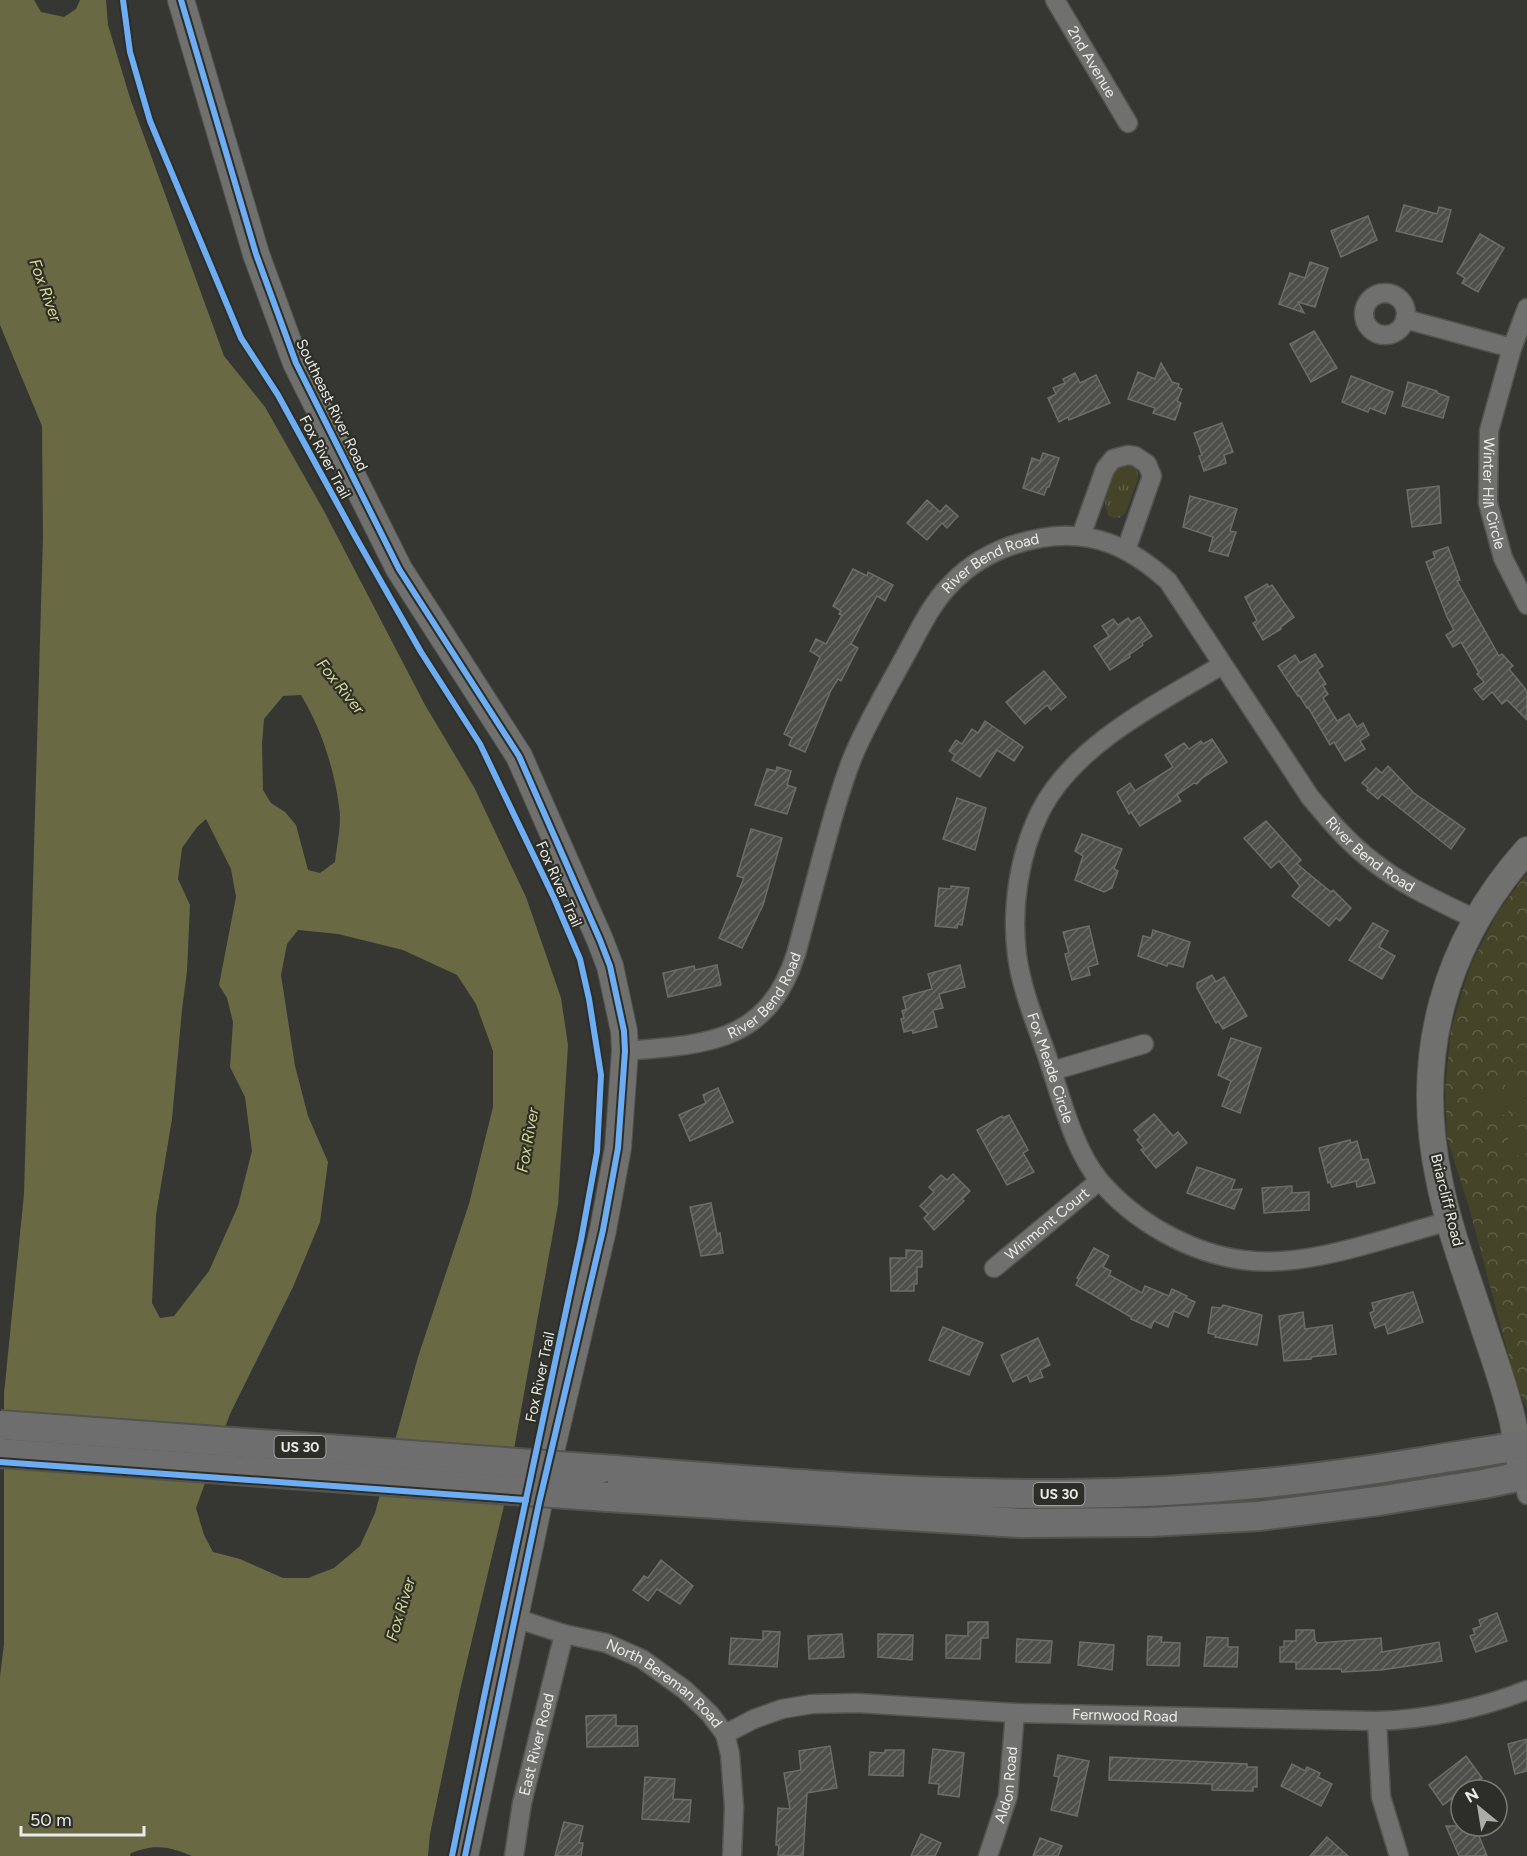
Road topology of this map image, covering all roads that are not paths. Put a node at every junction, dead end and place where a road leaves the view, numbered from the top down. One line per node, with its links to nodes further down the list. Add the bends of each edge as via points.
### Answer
1 (182, 0): 14 (street, Southeast River Road, via 256,254 296,363 399,569 519,756 610,966)
2 (1055, 0): 3 (street, 2nd Avenue)
3 (1128, 123)
4 (1527, 308): 6 (street, Winter Hill Circle)
5 (1405, 319): 6 (street)
6 (1512, 348): 9 (street, Winter Hill Circle, via 1489,431 1488,502 1503,558)
7 (1080, 536): 8 (street, River Bend Road, via 1107,541); 8 (street, via 1106,466 1117,457 1134,456 1147,465 1152,476); 14 (street, River Bend Road, via 1048,537 1005,547 966,570 949,585 932,610 854,753 796,954 779,993 749,1023 728,1035 688,1046)
8 (1126, 550): 10 (street, River Bend Road, via 1168,581)
9 (1527, 605)
10 (1222, 665): 12 (street, River Bend Road, via 1332,824 1375,864); 15 (street, Fox Meade Circle, via 1133,719 1074,766 1054,790 1030,835 1017,903 1017,957)
11 (1527, 850): 12 (street, Briarcliff Road, via 1509,870)
12 (1477, 920): 17 (street, Briarcliff Road, via 1461,947 1445,990 1434,1038 1432,1134)
13 (1144, 1044): 15 (street)
14 (625, 1051): 23 (street, Southeast River Road, via 618,1148 603,1230)
15 (1052, 1071): 16 (street, Fox Meade Circle, via 1073,1133)
16 (1099, 1181): 17 (street, Fox Meade Circle, via 1148,1224 1183,1242 1243,1260 1284,1262 1320,1256); 18 (street, Winmont Court)
17 (1450, 1221): 20 (street, Briarcliff Road)
18 (994, 1268)
19 (0, 1425): 20 (main road, US 30, bridge, via 936,1492 1044,1494 1284,1482)
20 (1522, 1445): 22 (street, Briarcliff Road)
21 (0, 1453): 22 (main road, US 30, bridge, via 1020,1523 1260,1516)
22 (1526, 1482)
23 (515, 1618): 24 (street, North Bereman Road); 29 (street, Southeast River Road)
24 (564, 1634): 28 (street, North Bereman Road, via 606,1643 642,1659 685,1690); 30 (street, East River Road, via 522,1803)
25 (1527, 1690): 27 (street, Fernwood Road, via 1451,1713)
26 (1015, 1713): 27 (street, Fernwood Road); 28 (street, Fernwood Road, via 812,1704 782,1709); 32 (street, Aldon Road, via 1008,1796)
27 (1377, 1721): 33 (street, via 1381,1797)
28 (725, 1734): 31 (street, North Bereman Road, via 734,1807)
29 (465, 1856)
30 (514, 1856)
31 (732, 1856)
32 (988, 1856)
33 (1399, 1856)

